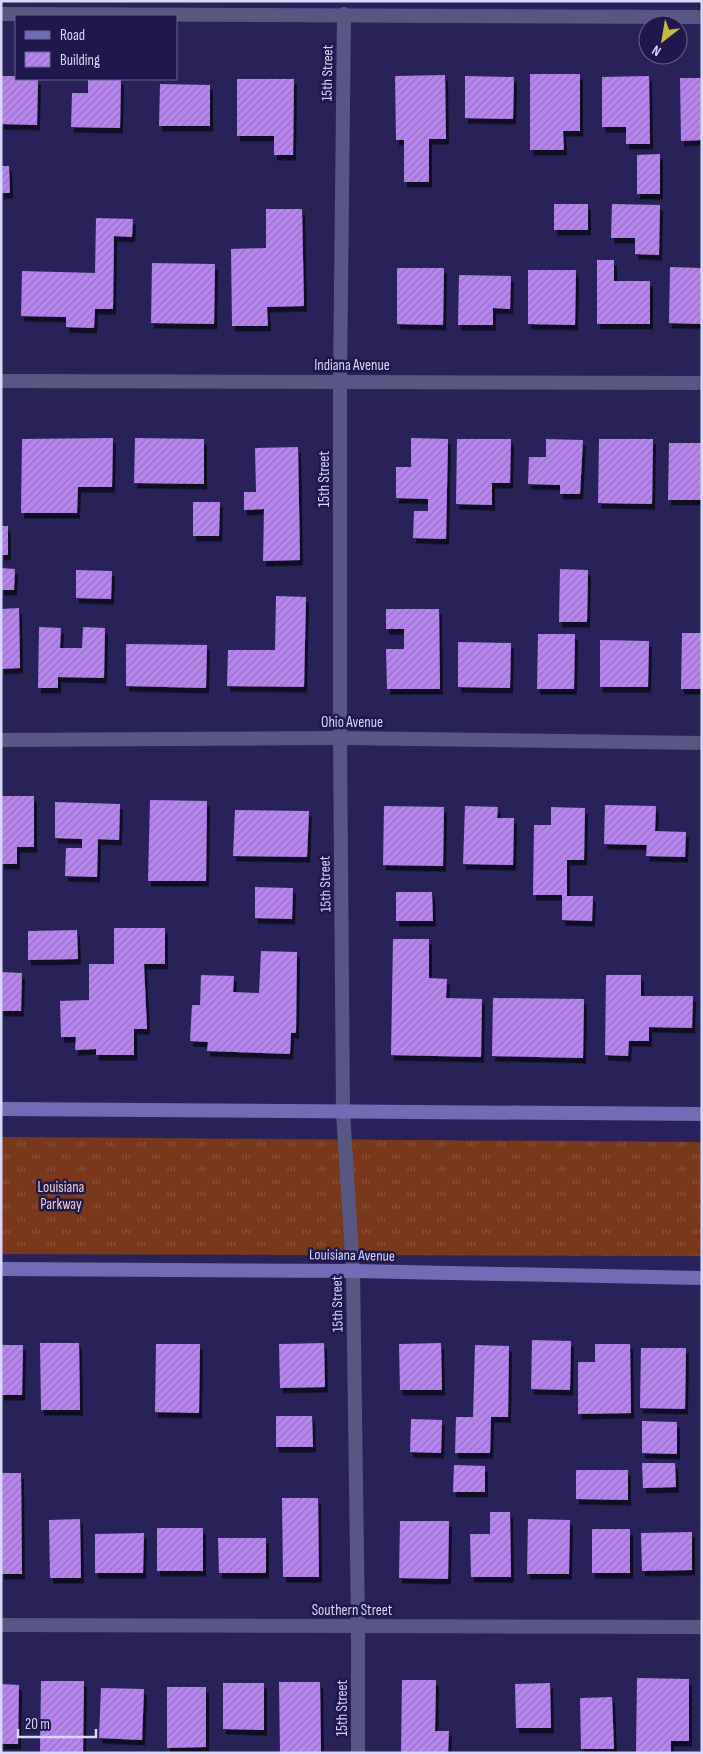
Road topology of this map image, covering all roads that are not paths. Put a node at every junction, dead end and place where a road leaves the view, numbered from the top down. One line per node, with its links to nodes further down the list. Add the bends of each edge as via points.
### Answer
1 (1, 14): 2 (street)
2 (344, 14): 3 (street); 5 (street, 15th Street)
3 (702, 16)
4 (1, 381): 5 (street, Indiana Avenue)
5 (340, 381): 6 (street, Indiana Avenue); 7 (street, 15th Street)
6 (702, 383)
7 (340, 738): 8 (street, Ohio Avenue); 9 (street, Ohio Avenue); 11 (street, 15th Street)
8 (1, 740)
9 (702, 743)
10 (1, 1109): 11 (main road)
11 (344, 1112): 12 (main road); 14 (street, 15th Street)
12 (702, 1114)
13 (1, 1269): 14 (main road, Louisiana Avenue)
14 (352, 1271): 15 (main road, Louisiana Avenue); 17 (street, 15th Street)
15 (702, 1278)
16 (1, 1625): 17 (street, Southern Street)
17 (358, 1626): 18 (street, Southern Street); 19 (street, 15th Street)
18 (702, 1627)
19 (358, 1753)

